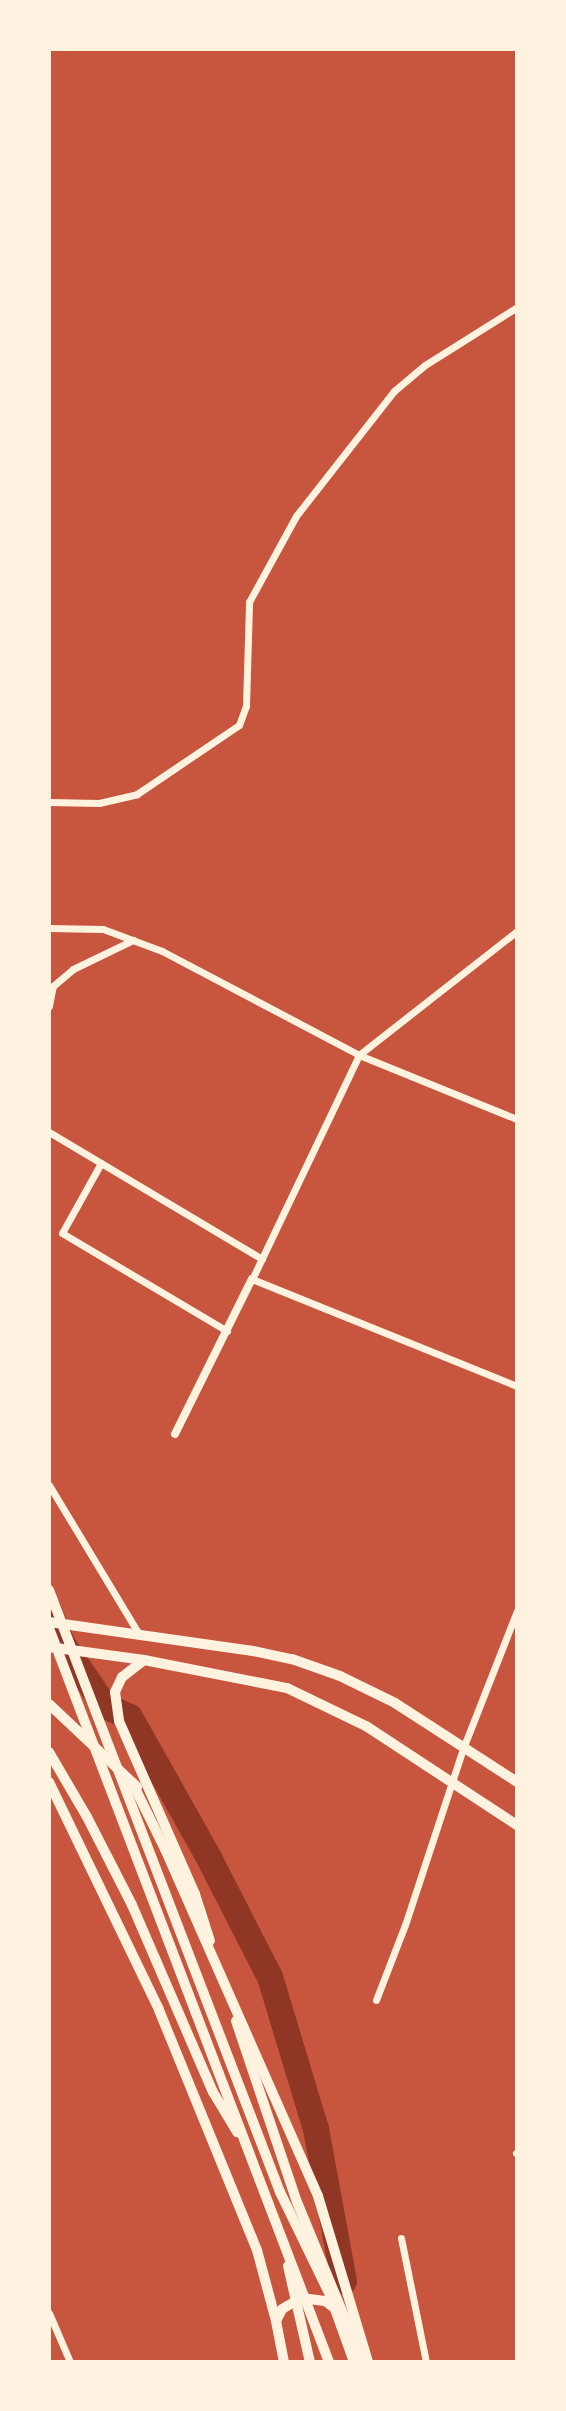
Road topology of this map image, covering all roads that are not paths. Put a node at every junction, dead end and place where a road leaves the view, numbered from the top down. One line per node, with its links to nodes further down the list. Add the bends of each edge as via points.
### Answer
1 (517, 307): 2 (street, via 425,365 394,391 296,516 249,601 246,706 239,725 137,794 99,803)
2 (49, 802)
3 (49, 928): 5 (street, via 103,929)
4 (517, 931): 7 (street)
5 (133, 940): 6 (street, via 73,969 53,986); 7 (street)
6 (49, 1006)
7 (359, 1055): 8 (street); 11 (street)
8 (517, 1119)
9 (49, 1132): 10 (street)
10 (101, 1163): 11 (street); 13 (street, via 62,1233)
11 (262, 1259): 12 (street)
12 (252, 1279): 13 (street); 14 (street)
13 (227, 1331): 15 (street)
14 (517, 1386)
15 (174, 1434)
16 (49, 1485): 21 (street)
17 (49, 1590): 44 (main road, via 280,2192 330,2295)
18 (517, 1611): 25 (street)
19 (49, 1622): 21 (main road)
20 (49, 1628): 34 (main road)
21 (139, 1634): 25 (main road, via 292,1659 341,1676 395,1703)
22 (49, 1647): 23 (main road)
23 (144, 1660): 29 (main road, via 286,1688 366,1726); 31 (main road, via 122,1677 115,1692 119,1721)
24 (49, 1704): 28 (main road)
25 (464, 1745): 29 (street); 30 (main road)
26 (49, 1752): 34 (main road, via 132,1906 213,2092)
27 (49, 1782): 39 (main road, via 159,2010 257,2249)
28 (132, 1782): 31 (main road); 46 (main road, via 318,2196)
29 (452, 1782): 32 (main road); 33 (street)
30 (517, 1782)
31 (153, 1801): 38 (main road, via 195,1894 297,2202)
32 (517, 1825)
33 (376, 2000)
34 (253, 2157): 35 (main road)
35 (278, 2222): 42 (main road); 43 (main road)
36 (401, 2238): 47 (street)
37 (49, 2313): 40 (street)
38 (343, 2314): 39 (main road, via 325,2301 301,2298 282,2309); 45 (main road)
39 (276, 2320): 41 (main road)
40 (70, 2362)
41 (284, 2362)
42 (310, 2362)
43 (329, 2362)
44 (354, 2362)
45 (363, 2362)
46 (368, 2362)
47 (426, 2362)

